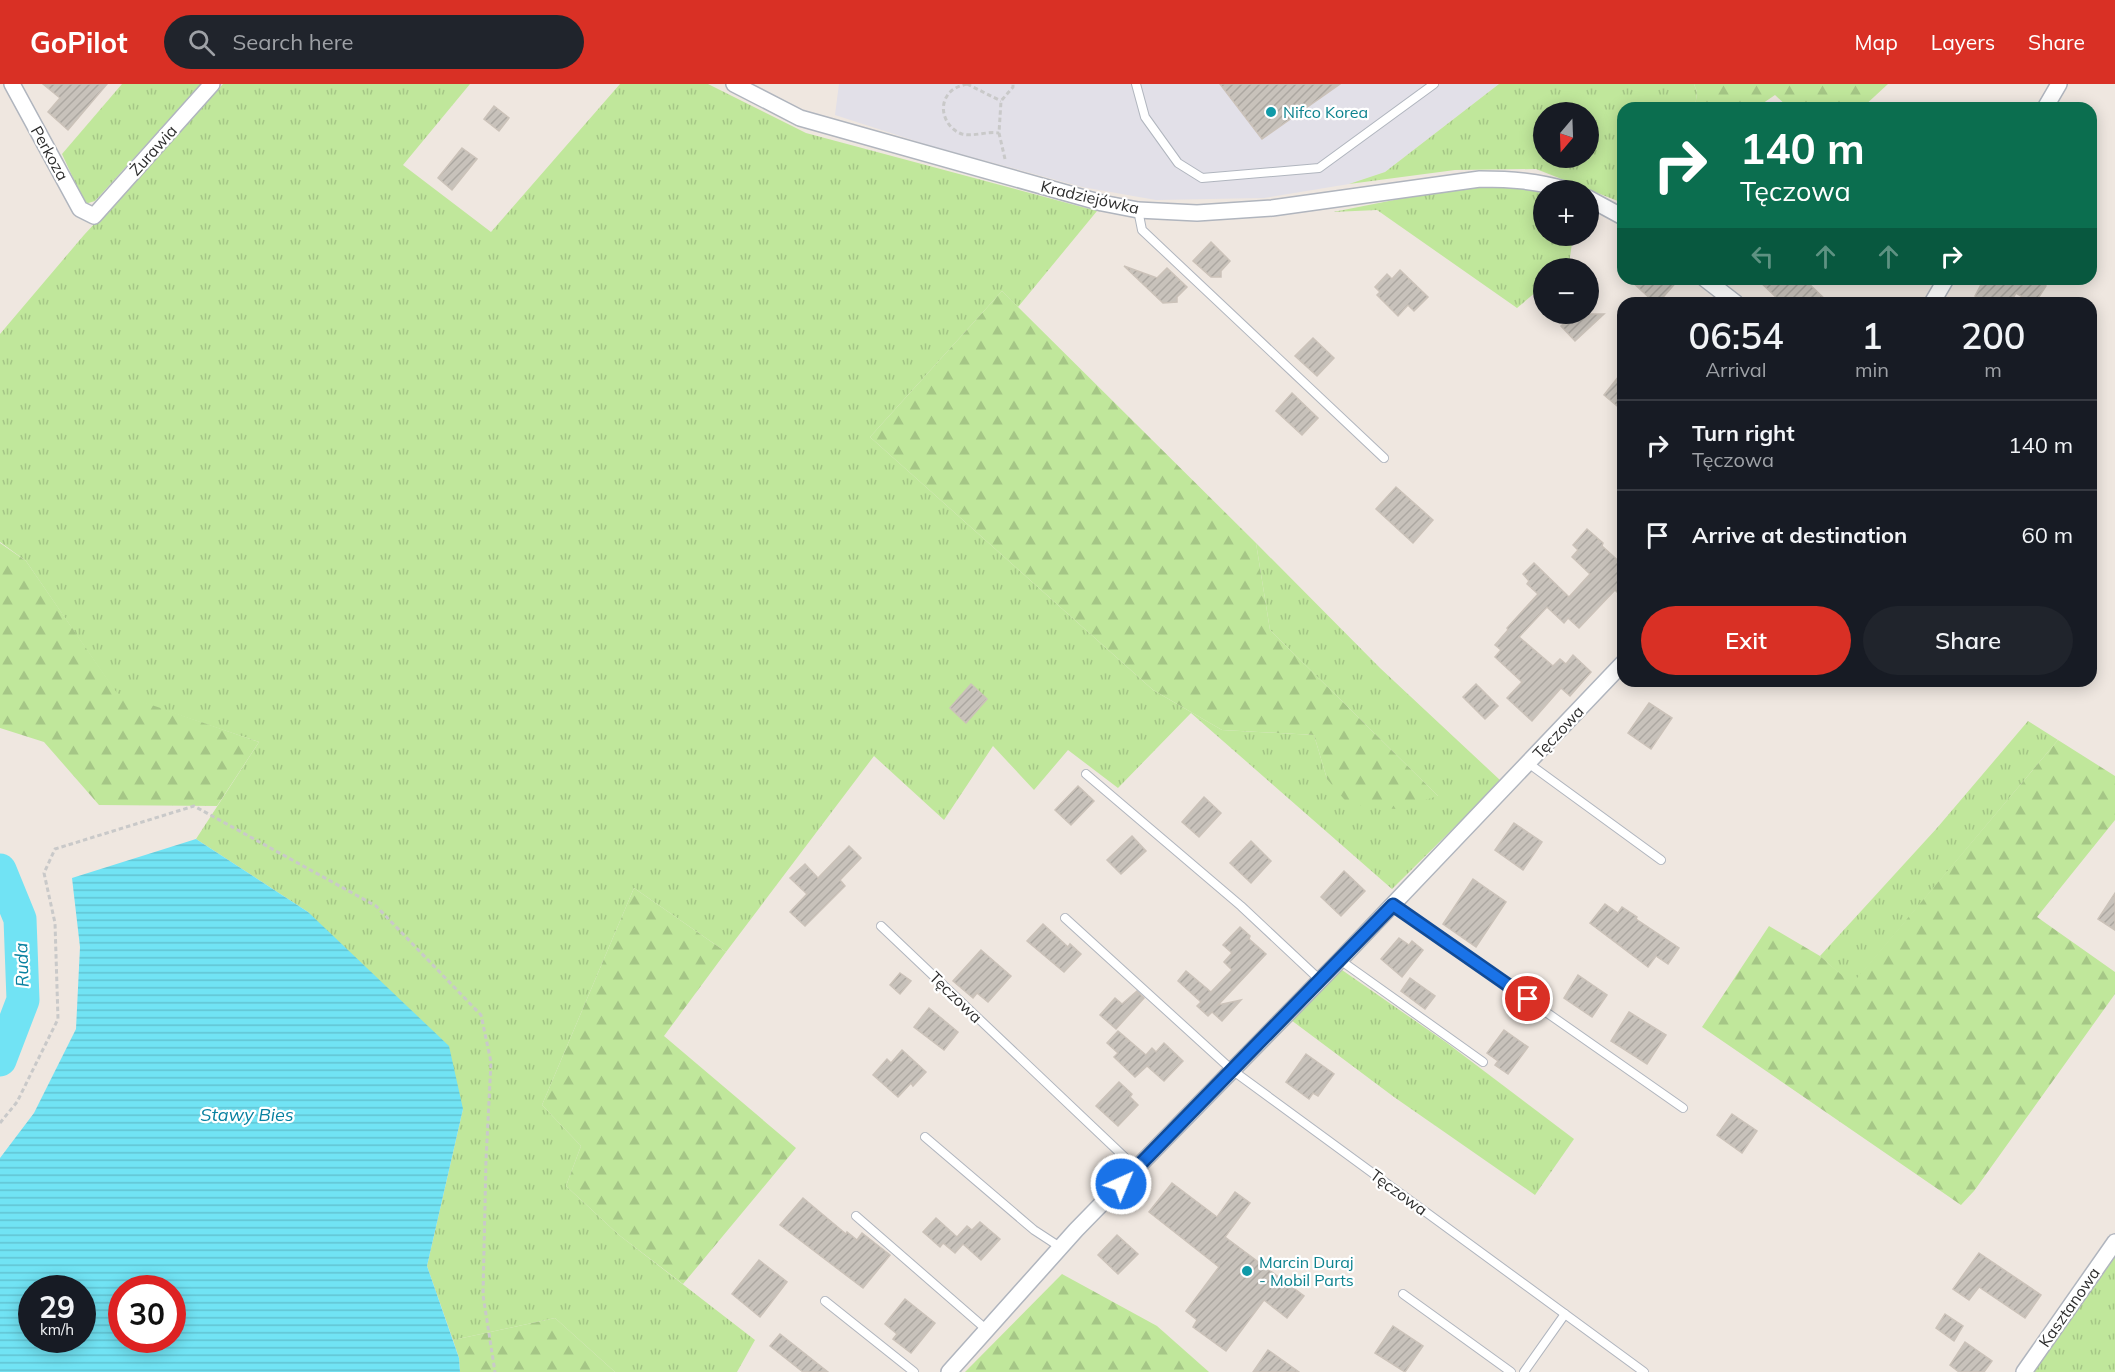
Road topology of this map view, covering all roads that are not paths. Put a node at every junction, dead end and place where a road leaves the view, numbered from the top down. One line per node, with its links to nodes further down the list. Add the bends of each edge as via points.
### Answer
1 (12, 84): 12 (street, Perkoza, via 80,209)
2 (213, 84): 12 (street, Żurawia)
3 (734, 84): 10 (street, Kradziejówka, via 800,118)
4 (1136, 84): 5 (lane, via 1145,117 1178,164 1202,178 1319,168)
5 (1434, 84)
6 (2059, 84): 7 (street)
7 (2048, 102)
8 (1533, 182): 10 (street, Kradziejówka, via 1480,179 1272,208 1197,213)
9 (1599, 204): 11 (street)
10 (1138, 210): 15 (lane, via 1142,230)
11 (1617, 213)
12 (94, 216)
13 (1713, 285): 14 (street)
14 (1728, 297)
15 (1384, 458)
16 (1617, 669): 17 (street, Tęczowa)
17 (1528, 763): 19 (lane); 20 (street, Tęczowa)
18 (1086, 774): 24 (lane, via 1241,906)
19 (1661, 860)
20 (1393, 905): 23 (street, Tęczowa); 27 (lane)
21 (1065, 918): 26 (lane, Tęczowa)
22 (881, 926): 29 (lane, Tęczowa)
23 (1340, 960): 24 (street, Tęczowa); 25 (lane)
24 (1320, 980): 26 (street, Tęczowa)
25 (1483, 1062)
26 (1232, 1070): 29 (street, Tęczowa); 35 (lane, Tęczowa)
27 (1683, 1108)
28 (925, 1137): 32 (lane, via 1034,1230)
29 (1136, 1168): 32 (street, Tęczowa)
30 (856, 1216): 36 (lane)
31 (2115, 1242): 42 (street, Kasztanowa)
32 (1060, 1247): 36 (street, Tęczowa)
33 (1403, 1294): 39 (lane)
34 (825, 1301): 37 (lane)
35 (1565, 1314): 40 (lane); 41 (lane, Tęczowa)
36 (987, 1330): 38 (street, Tęczowa)
37 (914, 1372)
38 (949, 1372)
39 (1511, 1372)
40 (1524, 1372)
41 (1644, 1372)
42 (2024, 1372)

